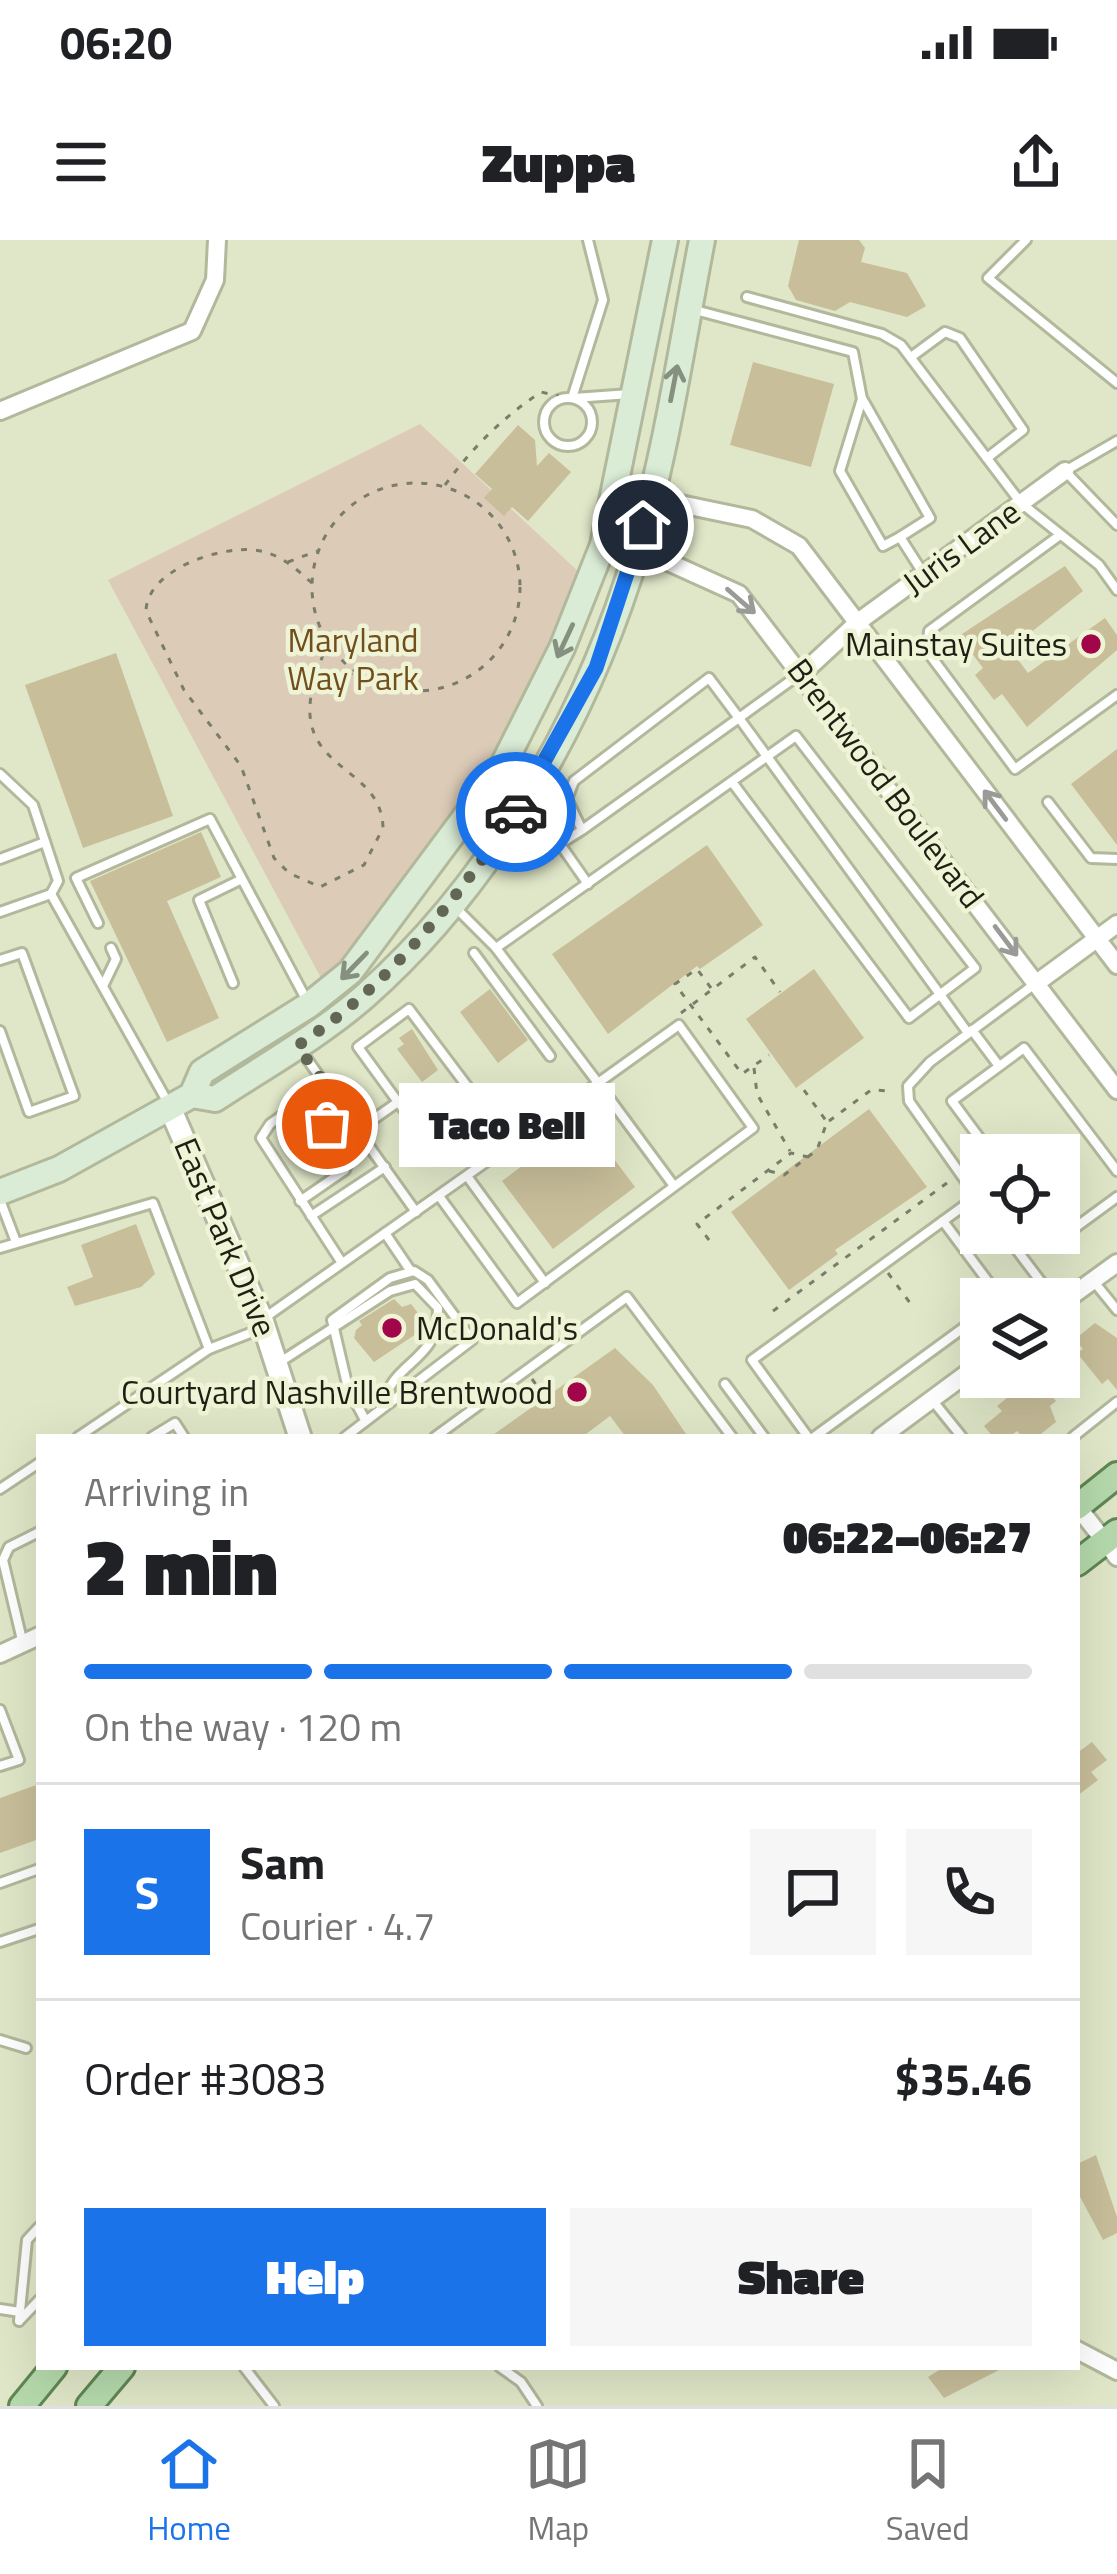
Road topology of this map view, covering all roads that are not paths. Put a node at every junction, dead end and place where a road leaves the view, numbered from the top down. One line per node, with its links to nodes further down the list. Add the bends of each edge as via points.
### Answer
1 (217, 240): 13 (street, via 215,280 192,332)
2 (588, 240): 11 (lane, via 603,300)
3 (664, 240): 10 (main road)
4 (702, 240): 7 (main road)
5 (1026, 240): 9 (lane, via 988,278)
6 (747, 297): 8 (lane, via 882,334)
7 (688, 309): 12 (lane, via 853,352); 18 (main road, one-way to 7)
8 (911, 357): 15 (lane); 15 (lane, via 945,332 961,338 1023,430)
9 (1117, 383)
10 (637, 395): 11 (lane); 17 (main road)
11 (571, 398): 11 (lane, via 544,417 547,435 560,445 581,442 592,426 586,406)
12 (862, 398): 22 (lane, via 930,518); 22 (lane, via 840,471 883,546)
13 (0, 411)
14 (1117, 441): 16 (lane)
15 (987, 458): 19 (lane)
16 (1065, 471): 19 (street, Juris Lane); 20 (lane)
17 (618, 491): 18 (street); 23 (main road)
18 (650, 498): 24 (main road); 27 (street, via 752,519 799,546)
19 (1021, 503): 21 (lane); 25 (street, Juris Lane)
20 (1117, 525)
21 (1060, 535): 26 (lane); 29 (lane, via 929,632 927,651 1015,769)
22 (899, 536): 25 (lane)
23 (603, 544): 24 (street, Brentwood Boulevard); 40 (main road, one-way to 40, via 501,769)
24 (636, 553): 28 (street, Brentwood Boulevard, one-way to 28, via 739,594); 43 (main road, via 585,688 530,792)
25 (924, 574): 27 (street, Juris Lane)
26 (1117, 590)
27 (858, 622): 28 (street, Juris Lane); 47 (street, one-way to 27)
28 (804, 672): 30 (lane); 54 (street, Brentwood Boulevard, one-way to 54)
29 (1117, 695)
30 (739, 718): 31 (lane); 35 (lane); 35 (lane, via 709,678 574,781 567,799)
31 (766, 758): 33 (lane); 56 (lane); 56 (lane, via 796,736 975,968)
32 (0, 774): 36 (lane, via 33,805)
33 (732, 782): 41 (lane); 56 (lane, via 909,1018)
34 (1048, 802): 38 (lane, via 1091,858)
35 (581, 830): 41 (lane, via 560,844)
36 (45, 842): 37 (lane); 42 (lane, via 58,881)
37 (0, 859)
38 (1117, 859)
39 (240, 880): 45 (lane, via 210,819 76,878); 53 (lane, via 199,901); 57 (lane)
40 (421, 882): 43 (main road); 57 (main road, one-way to 57, via 350,972)
41 (588, 884): 49 (lane)
42 (51, 894): 44 (lane); 55 (lane)
43 (453, 904): 49 (lane); 60 (main road, via 366,995)
44 (0, 913)
45 (98, 923)
46 (1117, 924): 47 (street)
47 (1097, 940): 52 (street); 54 (street)
48 (111, 948): 55 (lane, via 116,959)
49 (496, 948): 63 (lane)
50 (474, 953): 61 (lane)
51 (0, 960): 58 (lane, via 22,952 74,1096 29,1112)
52 (1117, 965)
53 (233, 982)
54 (1038, 982): 59 (lane); 65 (street, Brentwood Boulevard)
55 (104, 985): 67 (lane)
56 (942, 994): 59 (lane)
57 (309, 1005): 67 (main road, via 202,1072)
58 (0, 1031)
59 (970, 1031): 62 (lane); 75 (lane, via 907,1091)
60 (297, 1046): 64 (lane); 67 (main road, via 215,1099)
61 (550, 1056)
62 (999, 1066): 71 (lane, via 952,1101); 74 (lane, via 1024,1048)
63 (598, 1083): 72 (lane); 77 (lane); 77 (lane, via 679,1025 752,1128)
64 (326, 1085): 66 (lane); 70 (lane)
65 (1117, 1090)
66 (308, 1098): 81 (lane, via 261,1138); 81 (lane, via 349,1159)
67 (181, 1101): 78 (main road); 100 (street, East Park Drive)
68 (398, 1102): 69 (lane, via 428,1133); 69 (lane, via 358,1047 409,1009); 70 (lane)
69 (478, 1102): 72 (lane)
70 (358, 1130): 73 (lane)
71 (976, 1134)
72 (511, 1146): 76 (lane)
73 (385, 1167): 83 (lane); 84 (lane)
74 (1117, 1171)
75 (960, 1174)
76 (467, 1177): 79 (lane); 97 (lane)
77 (674, 1186): 97 (lane)
78 (0, 1196): 88 (lane)
79 (439, 1196): 83 (lane); 97 (lane, via 517,1303)
80 (1117, 1197): 86 (lane)
81 (301, 1201): 84 (lane)
82 (960, 1211): 85 (lane)
83 (416, 1212): 87 (lane)
84 (311, 1216): 91 (lane)
85 (943, 1221): 94 (lane); 119 (lane, via 752,1360)
86 (1080, 1224)
87 (385, 1233): 91 (lane); 93 (lane)
88 (16, 1242): 89 (lane); 103 (lane, via 153,1203)
89 (0, 1249)
90 (1020, 1254): 95 (lane)
91 (342, 1263): 100 (lane)
92 (1117, 1263): 96 (street)
93 (411, 1271): 101 (lane, via 332,1320); 109 (lane, via 428,1280 472,1340)
94 (985, 1278)
95 (1038, 1278)
96 (1093, 1280): 98 (street); 99 (lane)
97 (544, 1282)
98 (1080, 1288)
99 (1117, 1310)
100 (263, 1323): 103 (lane); 104 (street, East Park Drive)
101 (334, 1328): 104 (lane); 109 (lane, via 401,1285 415,1284 438,1308 430,1347 393,1378); 110 (lane)
102 (960, 1330): 120 (lane)
103 (209, 1349): 111 (lane)
104 (279, 1363): 114 (street, East Park Drive)
105 (960, 1379): 107 (street)
106 (724, 1384): 118 (lane)
107 (932, 1400): 121 (street); 122 (lane)
108 (1117, 1402): 123 (lane)
109 (383, 1405): 110 (lane)
110 (364, 1418): 115 (lane)
111 (82, 1434)
112 (157, 1434): 113 (lane, via 175,1423)
113 (182, 1434)
114 (299, 1434)
115 (348, 1434)
116 (439, 1434): 117 (lane, via 627,1297)
117 (730, 1434)
118 (762, 1434)
119 (809, 1434)
120 (815, 1434)
121 (885, 1434)
122 (960, 1434)
123 (1077, 1434)
124 (36, 1465): 126 (lane)
125 (1117, 1474): 127 (main road)
126 (0, 1489)
127 (1080, 1505)
128 (1080, 1510): 130 (street)
129 (36, 1534): 132 (lane, via 9,1547 3,1560)
130 (1113, 1543): 131 (main road)
131 (1080, 1561)
132 (31, 1640): 133 (street)
133 (0, 1654)
134 (0, 1710): 135 (lane, via 19,1760)
135 (0, 1766)
136 (36, 1870): 137 (lane)
137 (0, 1882)
138 (36, 1930): 139 (lane)
139 (0, 1942)
140 (0, 2039): 141 (lane)
141 (26, 2048)
142 (36, 2231): 145 (lane, via 27,2240)
143 (36, 2303): 145 (lane, via 19,2321)
144 (0, 2309): 145 (lane)
145 (20, 2312)
146 (1080, 2352): 151 (street)
147 (52, 2370): 152 (main road)
148 (119, 2370): 153 (main road)
149 (246, 2370): 154 (lane)
150 (504, 2370): 155 (lane)
151 (1117, 2371)
152 (22, 2406)
153 (89, 2406)
154 (274, 2406)
155 (537, 2406)

